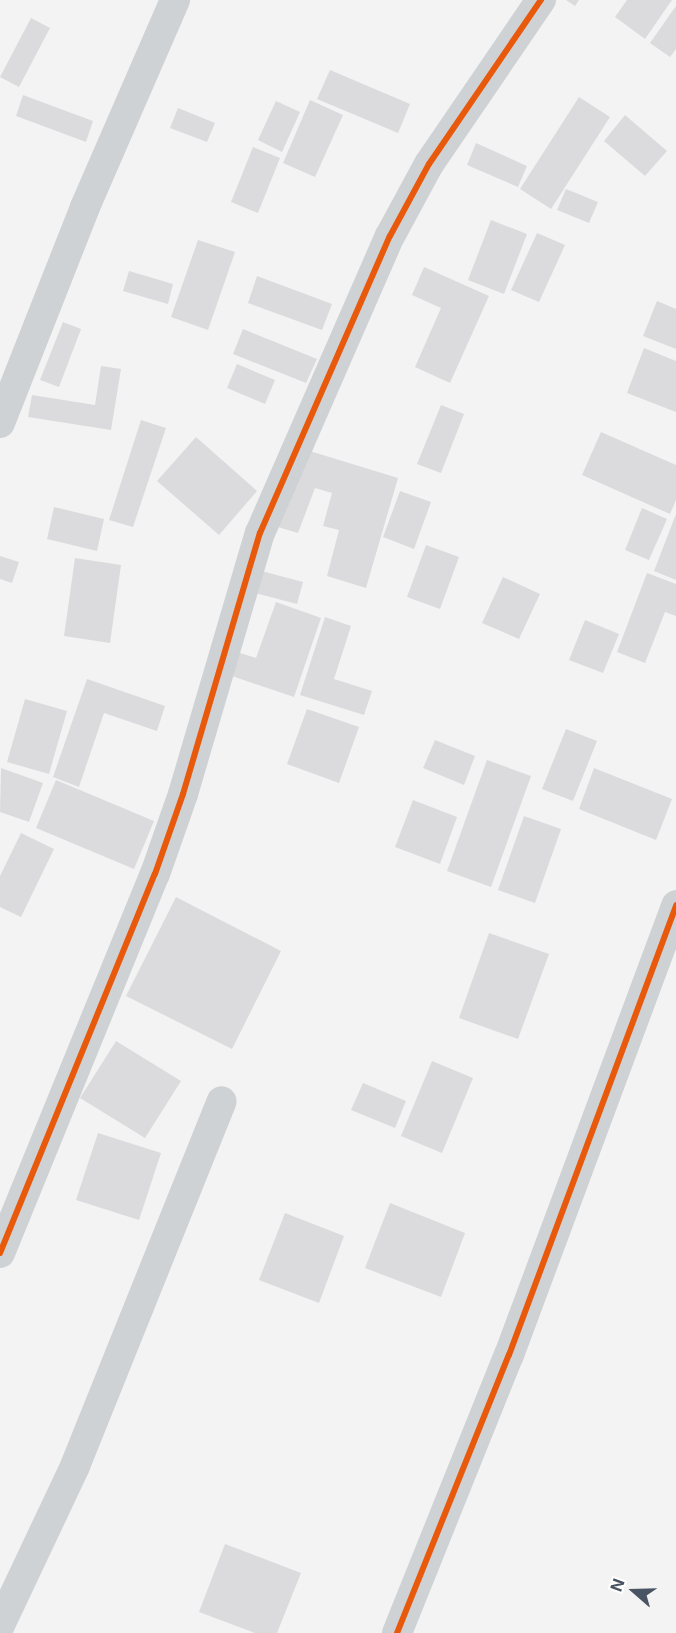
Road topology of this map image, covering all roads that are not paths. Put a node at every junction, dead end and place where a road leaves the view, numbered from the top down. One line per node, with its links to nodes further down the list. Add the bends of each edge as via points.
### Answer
1 (175, 0): 3 (street, via 85,207)
2 (541, 0): 6 (street, via 429,164 390,236 260,533 183,794)
3 (0, 423)
4 (676, 905): 8 (street, via 500,1377)
5 (222, 1101): 7 (street, via 75,1466)
6 (0, 1252)
7 (0, 1625)
8 (397, 1633)

